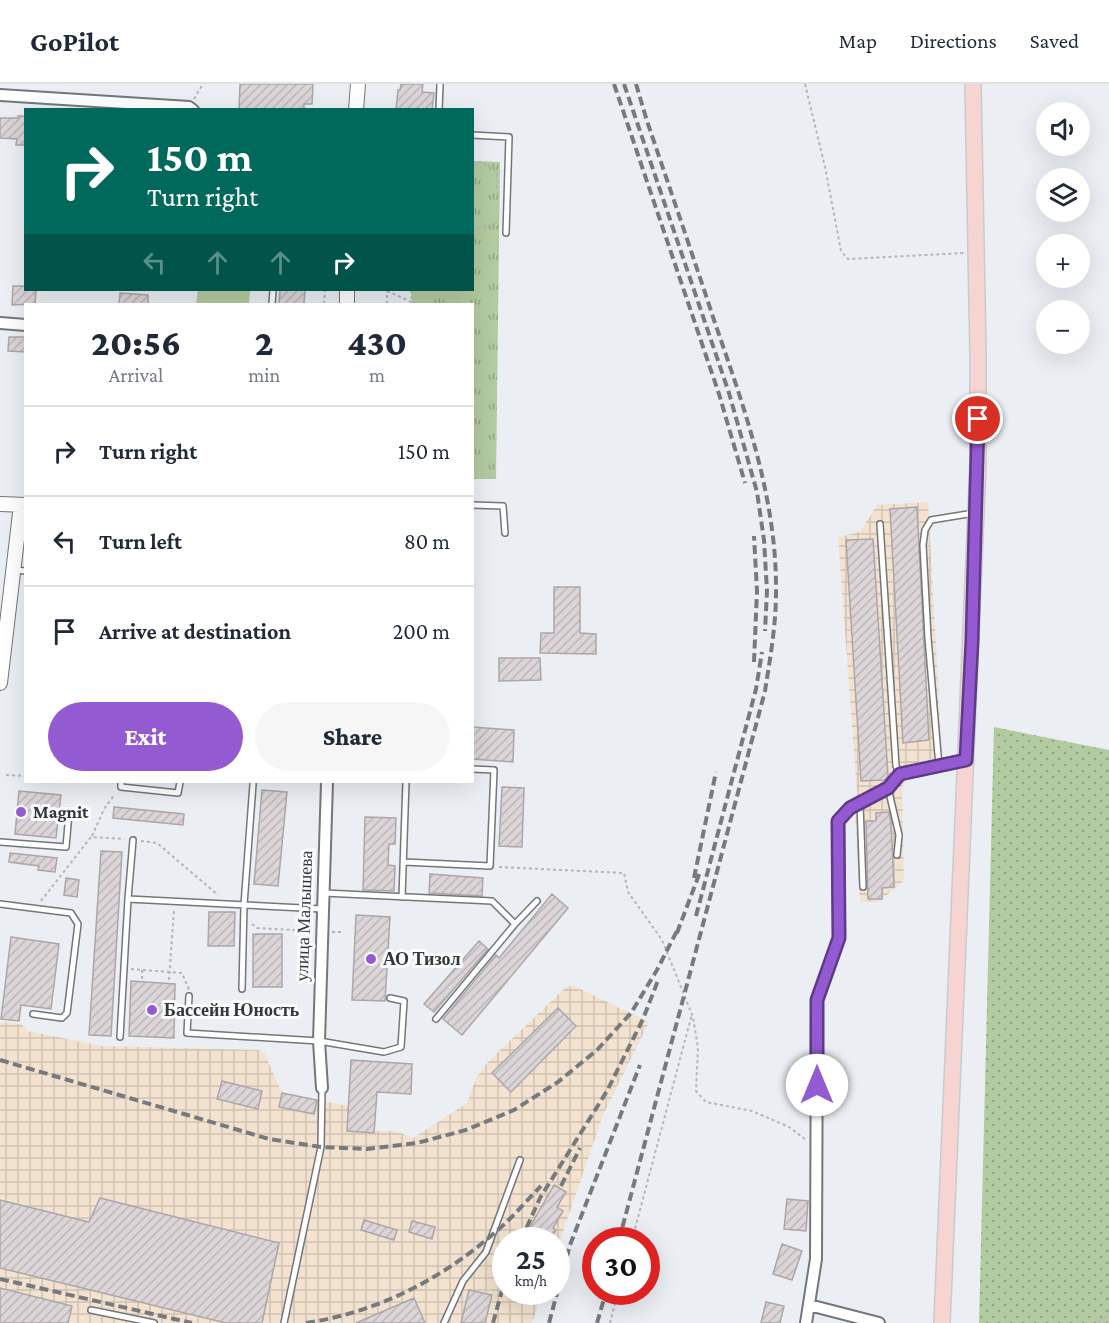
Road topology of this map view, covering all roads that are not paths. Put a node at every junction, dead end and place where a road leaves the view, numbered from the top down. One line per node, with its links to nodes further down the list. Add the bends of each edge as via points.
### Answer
1 (357, 84): 6 (main road)
2 (441, 84): 7 (lane)
3 (973, 84): 15 (main road, via 978,354)
4 (0, 94): 5 (street)
5 (191, 108)
6 (356, 108)
7 (439, 108)
8 (474, 135): 9 (lane, via 509,137)
9 (506, 233)
10 (0, 323): 11 (street)
11 (24, 325)
12 (0, 504): 13 (main road)
13 (23, 505): 18 (main road)
14 (474, 506): 17 (lane, via 503,506)
15 (976, 513): 20 (main road); 21 (lane, via 931,520 925,530 925,588)
16 (880, 524): 23 (lane, via 896,766)
17 (505, 533)
18 (20, 570): 19 (main road)
19 (0, 683)
20 (966, 760): 21 (street); 61 (main road)
21 (939, 766): 23 (street)
22 (474, 768): 35 (lane, via 494,770 490,866)
23 (900, 774): 29 (street)
24 (180, 783): 27 (lane, via 178,793)
25 (327, 783): 37 (street, улица Малышева)
26 (406, 783): 35 (lane)
27 (121, 784)
28 (253, 784): 42 (lane)
29 (888, 788): 30 (street); 34 (lane, via 899,836)
30 (860, 802): 36 (lane); 54 (street, via 838,821 839,938 817,1000 816,1259)
31 (69, 813): 33 (lane, via 66,847)
32 (134, 840): 39 (lane)
33 (0, 842)
34 (897, 855)
35 (404, 862): 38 (lane)
36 (863, 888)
37 (322, 892): 38 (lane); 43 (street, улица Малышева)
38 (402, 897): 44 (lane, via 492,901)
39 (128, 899): 42 (lane); 50 (lane)
40 (537, 902): 44 (lane)
41 (0, 904): 48 (lane, via 71,913 78,924 67,1013 62,1018)
42 (244, 905): 43 (lane); 45 (lane)
43 (322, 909): 51 (street, улица Малышева)
44 (515, 924): 49 (lane)
45 (242, 989)
46 (189, 996): 51 (lane, via 187,1033)
47 (390, 998): 51 (lane, via 404,1001 401,1047 384,1052)
48 (33, 1014)
49 (436, 1019)
50 (120, 1037)
51 (319, 1041): 52 (street, улица Малышева)
52 (322, 1088): 57 (lane, via 321,1147)
53 (520, 1160): 58 (lane, via 486,1252 463,1281)
54 (809, 1305): 59 (street); 60 (street)
55 (91, 1310): 56 (lane)
56 (154, 1323)
57 (284, 1323)
58 (444, 1323)
59 (806, 1323)
60 (879, 1323)
61 (942, 1323)

